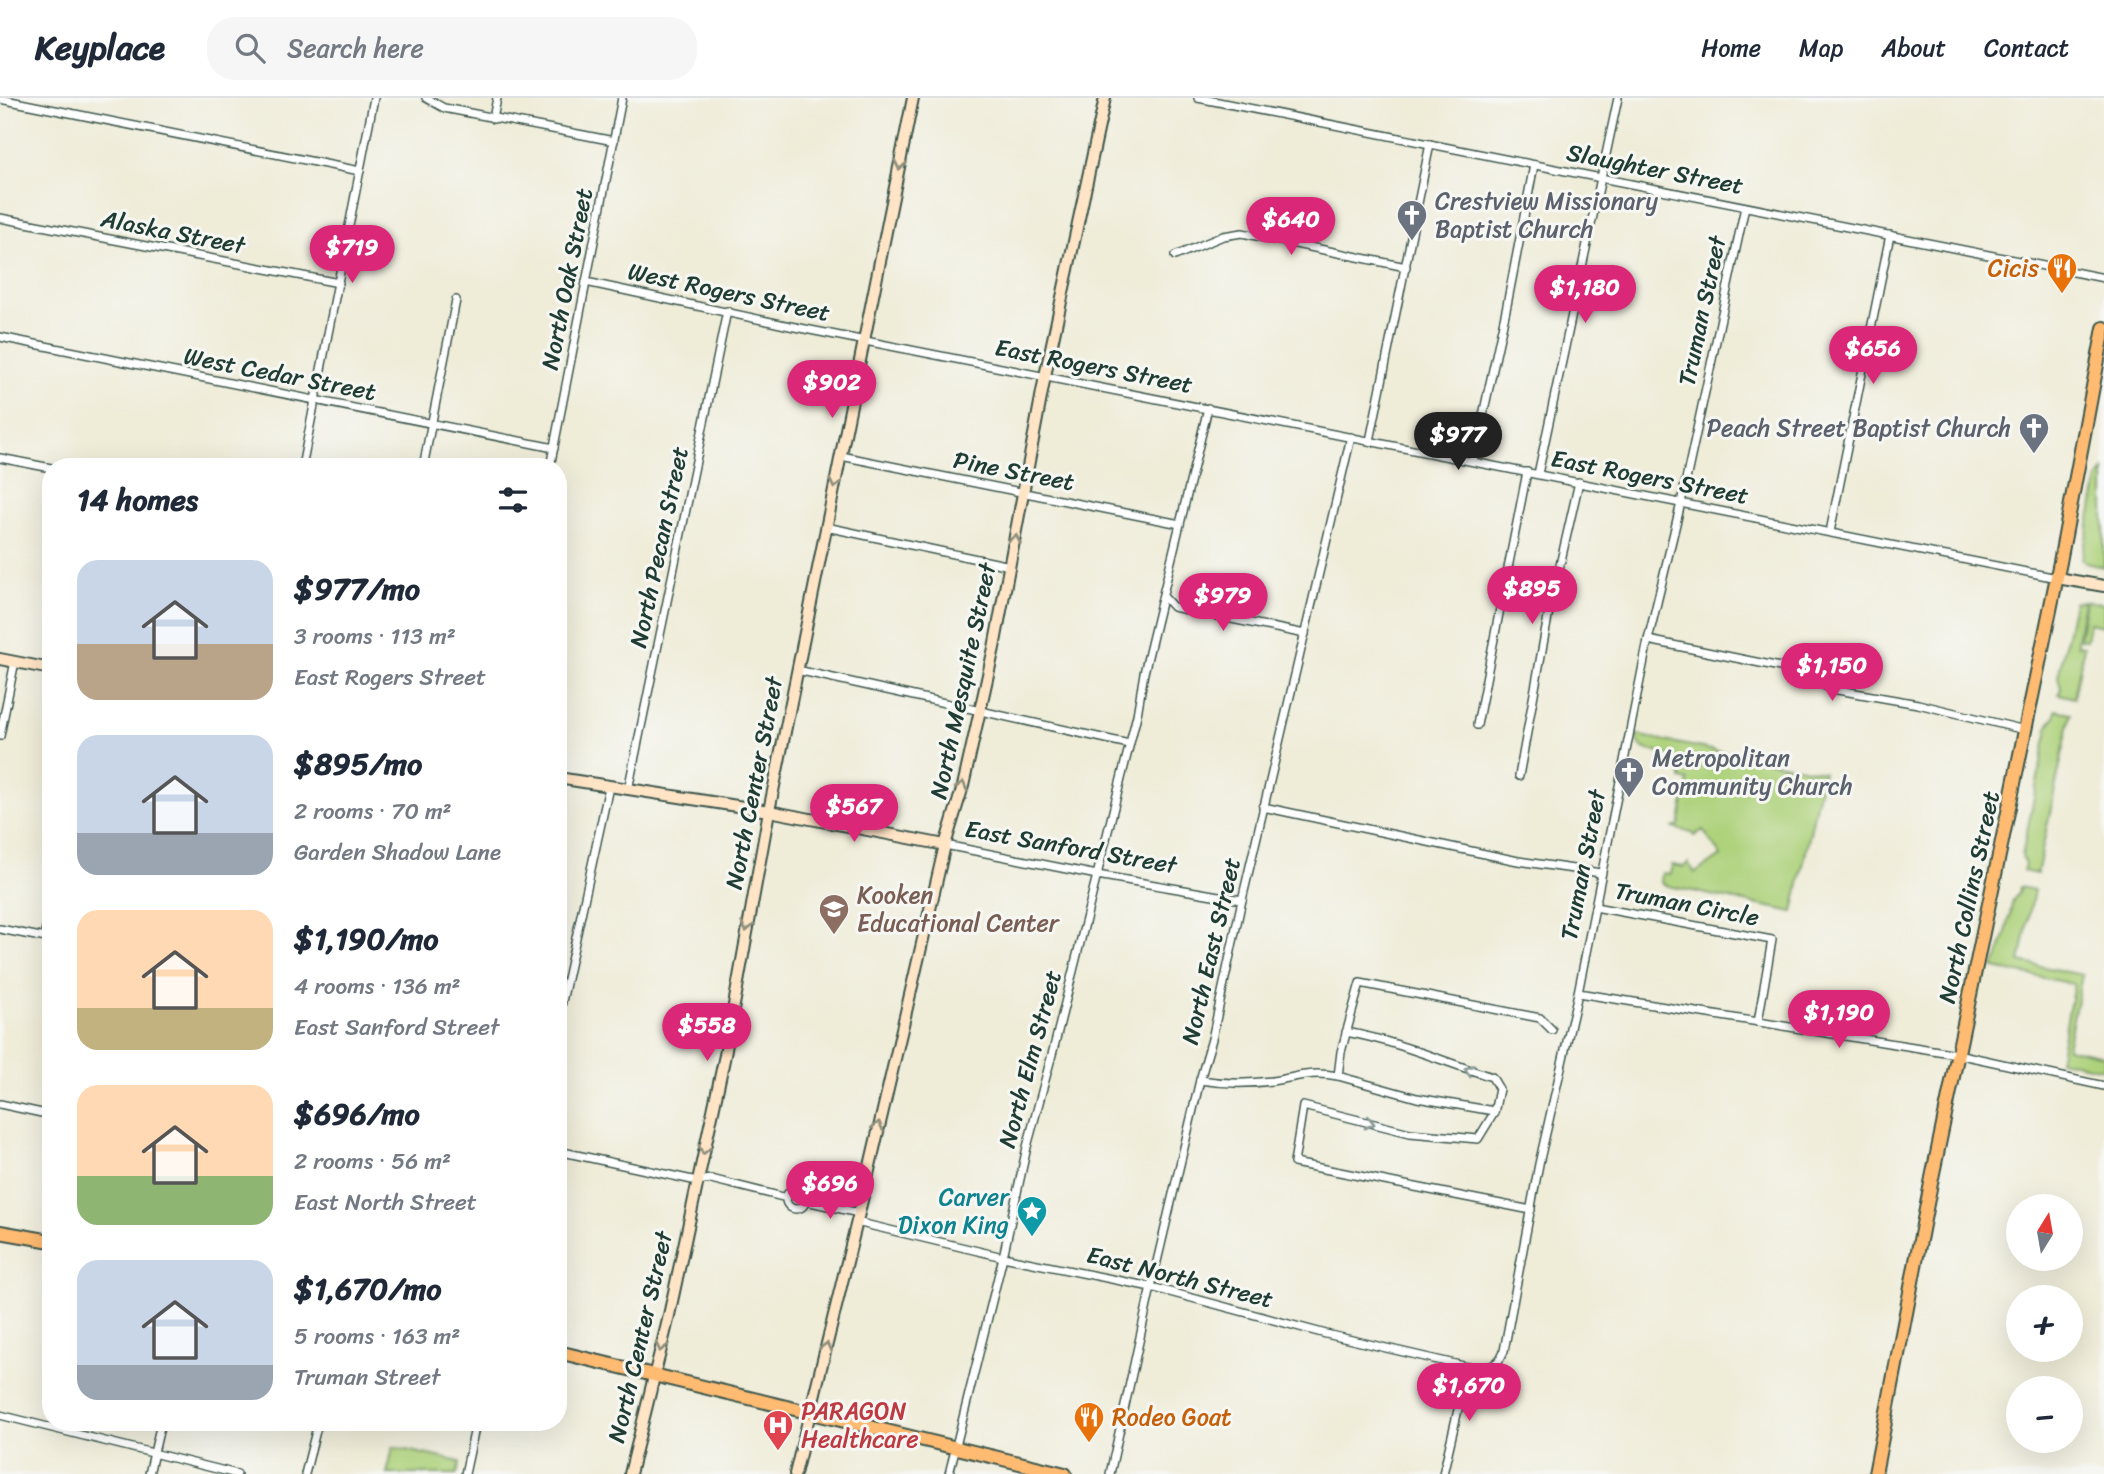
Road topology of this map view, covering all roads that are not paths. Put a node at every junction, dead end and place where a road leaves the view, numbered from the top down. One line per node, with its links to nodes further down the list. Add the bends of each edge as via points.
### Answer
1 (374, 98): 16 (street)
2 (426, 98): 12 (street, via 444,108)
3 (497, 98): 12 (street)
4 (622, 98): 13 (street, North Oak Street)
5 (913, 98): 30 (main road, North Center Street, one-way to 30)
6 (1105, 98): 31 (main road, North Mesquite Street)
7 (1198, 98): 11 (street, Slaughter Street)
8 (1246, 98): 11 (street)
9 (1618, 98): 17 (street)
10 (0, 99): 16 (street)
11 (1244, 107): 14 (street, Slaughter Street)
12 (494, 119): 13 (street)
13 (614, 141): 24 (street, North Oak Street)
14 (1430, 144): 15 (street, Slaughter Street); 22 (street)
15 (1534, 165): 17 (street, Slaughter Street); 43 (street)
16 (360, 171): 25 (street)
17 (1601, 178): 18 (street, Slaughter Street); 46 (street)
18 (1745, 206): 20 (street, Slaughter Street); 49 (street, Truman Street)
19 (0, 218): 25 (street, Alaska Street)
20 (1890, 235): 23 (street, Slaughter Street); 52 (street)
21 (1175, 256): 22 (street, via 1242,233)
22 (1406, 267): 36 (street)
23 (2104, 278)
24 (586, 282): 27 (street, West Rogers Street); 37 (street, North Oak Street)
25 (339, 283): 32 (street)
26 (456, 300): 34 (street)
27 (727, 311): 30 (street, West Rogers Street); 71 (street, North Pecan Street)
28 (2104, 328): 54 (main road, North Collins Street)
29 (0, 337): 32 (street, West Cedar Street)
30 (864, 340): 31 (street, East Rogers Street); 38 (main road, North Center Street)
31 (1045, 376): 33 (street, East Rogers Street); 48 (main road, North Mesquite Street)
32 (316, 401): 34 (street, West Cedar Street); 40 (street)
33 (1208, 408): 35 (street, East Rogers Street); 50 (street, North Elm Street)
34 (432, 424): 37 (street, West Cedar Street); 41 (street)
35 (1351, 437): 36 (street, East Rogers Street); 57 (street, North East Street)
36 (1370, 440): 43 (street, East Rogers Street)
37 (554, 448): 42 (street, North Oak Street)
38 (841, 456): 48 (street, Pine Street); 51 (main road, North Center Street, one-way to 51)
39 (0, 458): 44 (street)
40 (304, 458)
41 (426, 458)
42 (552, 458)
43 (1473, 461): 45 (street, East Rogers Street)
44 (42, 466)
45 (1527, 472): 46 (street, East Rogers Street); 64 (street)
46 (1538, 474): 47 (street, East Rogers Street)
47 (1579, 482): 49 (street, East Rogers Street); 68 (street, via 1548,617)
48 (1024, 493): 50 (street, Pine Street); 53 (main road, North Mesquite Street, one-way to 48)
49 (1681, 503): 52 (street, East Rogers Street); 58 (street, Truman Street)
50 (1180, 524): 56 (street, North Elm Street)
51 (826, 527): 53 (street); 62 (main road, North Center Street)
52 (1830, 532): 54 (street, East Rogers Street)
53 (1010, 566): 63 (main road, North Mesquite Street)
54 (2057, 578): 55 (main road); 65 (main road, North Collins Street)
55 (2104, 586)
56 (1163, 596): 57 (street, via 1173,607); 67 (street, North Elm Street)
57 (1304, 634): 72 (street, North East Street)
58 (1648, 640): 65 (street, via 1786,668 1832,689); 75 (street, Truman Street)
59 (0, 659): 60 (main road)
60 (15, 661): 61 (main road); 66 (street)
61 (42, 667)
62 (797, 670): 63 (street); 73 (main road, North Center Street)
63 (979, 709): 67 (street); 74 (main road, North Mesquite Street, one-way to 63)
64 (1477, 725)
65 (2025, 730): 86 (main road, North Collins Street)
66 (0, 736)
67 (1129, 744): 76 (street, North Elm Street)
68 (1520, 776)
69 (567, 780): 70 (main road, East Sanford Street)
70 (609, 787): 71 (main road, East Sanford Street); 81 (street)
71 (628, 790): 73 (main road, East Sanford Street)
72 (1264, 807): 75 (street, via 1518,861); 77 (street, North East Street)
73 (769, 811): 74 (main road, East Sanford Street); 94 (main road, North Center Street, one-way to 94)
74 (945, 845): 76 (street, East Sanford Street); 98 (main road, North Mesquite Street, one-way to 74)
75 (1601, 873): 78 (street, Truman Street)
76 (1097, 875): 77 (street, East Sanford Street); 101 (street, North Elm Street)
77 (1241, 900): 88 (street, North East Street)
78 (1595, 907): 82 (street, Truman Street); 83 (street, Truman Circle, via 1772,940)
79 (0, 929): 80 (street)
80 (42, 937)
81 (567, 979)
82 (1578, 993): 83 (street); 97 (street, Truman Street)
83 (1758, 1023): 86 (street)
84 (1552, 1030): 85 (street, via 1540,1018 1360,983)
85 (1346, 1032): 87 (street); 91 (street, one-way to 85, via 1499,1089 1492,1077 1404,1046)
86 (1957, 1055): 89 (street); 127 (main road, North Collins Street)
87 (1338, 1076): 88 (street, via 1317,1072 1223,1084); 91 (street, via 1417,1098)
88 (1200, 1080): 102 (street, North East Street)
89 (2104, 1086)
90 (0, 1104): 92 (street)
91 (1494, 1111): 97 (street, one-way to 91, via 1294,1163 1303,1106 1410,1133 1478,1139)
92 (42, 1113)
93 (567, 1152): 94 (street)
94 (697, 1181): 95 (street, via 711,1179); 106 (main road, North Center Street, one-way to 106)
95 (787, 1198): 96 (street, via 797,1190 804,1193); 96 (street, via 788,1205 796,1209)
96 (806, 1201): 98 (street, East North Street)
97 (1531, 1210): 104 (street, Truman Street, via 1504,1351)
98 (858, 1218): 101 (street, East North Street); 107 (main road, North Mesquite Street, one-way to 98)
99 (0, 1232): 100 (main road)
100 (42, 1239)
101 (1003, 1257): 102 (street, East North Street); 115 (street, North Elm Street)
102 (1150, 1287): 105 (street, East North Street); 125 (street, North East Street)
103 (567, 1354): 106 (main road)
104 (1495, 1366): 105 (street, East North Street)
105 (1468, 1367): 126 (street)
106 (655, 1375): 107 (main road); 121 (main road, North Center Street)
107 (811, 1413): 115 (main road); 122 (main road, North Mesquite Street)
108 (0, 1415): 109 (street)
109 (42, 1426)
110 (61, 1431): 114 (street)
111 (159, 1431): 116 (street)
112 (316, 1431): 119 (street)
113 (474, 1431): 120 (street)
114 (69, 1433): 116 (street)
115 (956, 1448): 123 (street, North Elm Street); 124 (main road)
116 (153, 1454): 117 (street); 118 (street)
117 (149, 1474)
118 (237, 1474)
119 (305, 1474)
120 (464, 1474)
121 (630, 1474)
122 (795, 1474)
123 (949, 1474)
124 (1065, 1474)
125 (1111, 1474)
126 (1443, 1474)
127 (1875, 1474)

